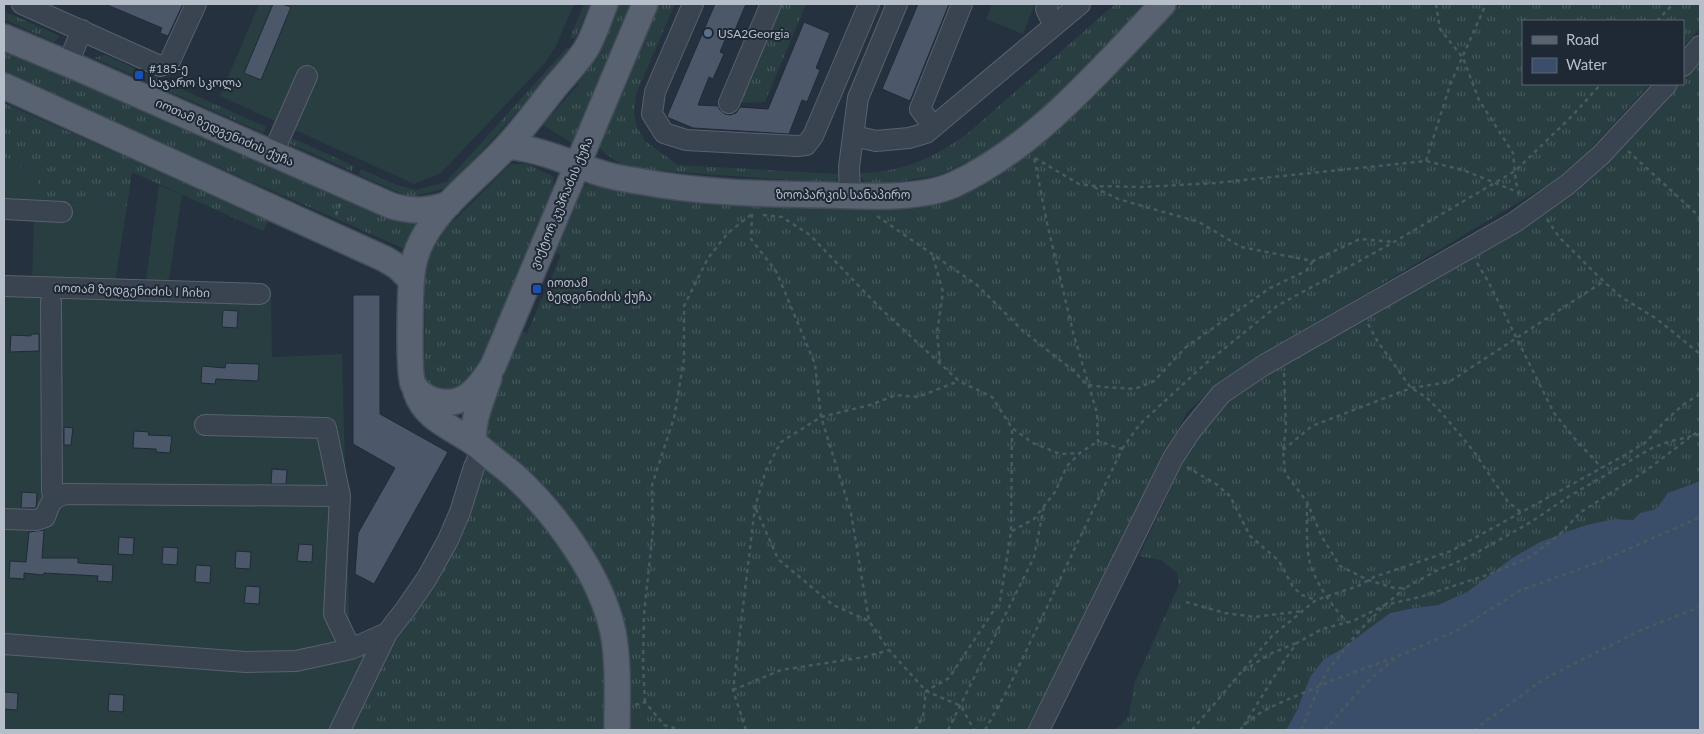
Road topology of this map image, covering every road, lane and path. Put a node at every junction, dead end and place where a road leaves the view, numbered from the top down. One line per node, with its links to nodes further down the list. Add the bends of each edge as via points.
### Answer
1 (22, 4): 17 (street)
2 (196, 4): 17 (street, via 169,63 164,66)
3 (605, 4): 30 (main road, via 586,49)
4 (645, 4): 34 (main road, ვიქტორ კუპრაძის ქუჩა)
5 (693, 4): 7 (street, via 655,92 652,114 664,133 686,140 797,146 806,145 813,136)
6 (771, 4): 26 (street)
7 (869, 4)
8 (897, 4): 28 (street, via 858,98)
9 (962, 4): 27 (street, via 920,109)
10 (1048, 4): 16 (street, via 1046,9)
11 (1080, 4): 16 (street)
12 (1163, 4): 31 (main road, ზოოპარკის სანაპირო, via 1078,92)
13 (1486, 4): 33 (path, via 1450,85)
14 (1673, 4): 15 (path)
15 (1659, 20)
16 (1054, 26): 27 (street)
17 (82, 30): 20 (street)
18 (4, 37): 20 (main road, იოთამ ზედგენიძის ქუჩა)
19 (1700, 46): 21 (street)
20 (68, 63): 32 (main road, იოთამ ზედგენიძის ქუჩა)
21 (1684, 65)
22 (307, 76): 32 (street)
23 (1600, 85): 35 (path, via 1515,171)
24 (1666, 85): 29 (street)
25 (4, 86): 51 (main road, via 376,255 398,267)
26 (729, 103)
27 (933, 126): 28 (street, via 926,133 909,138 876,142)
28 (854, 136): 38 (street, via 849,167)
29 (1616, 141): 45 (path); 48 (street, via 1568,184 1515,222)
30 (507, 146): 34 (main road, ზოოპარკის სანაპირო, via 539,151); 40 (main road)
31 (1029, 150): 36 (path, via 1079,184); 38 (main road, ზოოპარკის სანაპირო, via 951,186 912,195); 63 (path)
32 (272, 153): 40 (main road, იოთამ ზედგენიძის ქუჩა, via 392,206 422,211)
33 (1426, 161): 35 (path); 36 (path, via 1215,183)
34 (576, 165): 38 (main road, ზოოპარკის სანაპირო, via 639,182 716,191); 60 (main road, ვიქტორ კუპრაძის ქუჩა)
35 (1497, 182): 37 (path); 47 (path)
36 (1092, 186): 50 (path, via 1118,199 1199,222 1241,247)
37 (1520, 192)
38 (850, 196)
39 (343, 198): 46 (path)
40 (449, 204): 51 (main road, via 421,241)
41 (4, 209): 42 (street)
42 (62, 212)
43 (752, 213): 59 (path, via 782,217 810,236 880,308); 66 (path, via 751,238 776,271 815,364); 108 (path, via 728,233 708,258 684,306 684,359 674,418 652,485 653,530 644,614)
44 (875, 214): 49 (path)
45 (1700, 217)
46 (333, 222)
47 (1394, 242): 50 (path, via 1360,239); 74 (path, via 1277,306 1198,370 1140,424)
48 (1468, 249): 56 (street); 57 (path, via 1488,281)
49 (933, 256): 59 (path, via 943,292 937,333); 63 (path, via 977,285)
50 (1313, 261): 63 (path, via 1306,271 1270,288 1186,347 1154,381 1135,389)
51 (411, 280): 62 (main road)
52 (1604, 282): 57 (path)
53 (4, 286): 54 (street, იოთამ ზედგენიძის I ჩიხი)
54 (260, 294)
55 (51, 302): 80 (street)
56 (1360, 311): 58 (street); 64 (path)
57 (1516, 340): 64 (path, via 1450,382); 78 (path, via 1554,413)
58 (1283, 354): 75 (path, via 1286,428); 77 (street, via 1221,394)
59 (940, 363): 61 (path)
60 (493, 366): 62 (main road, ვიქტორ კუპრაძის ქუჩა, via 470,395 448,403 428,399); 73 (main road, via 472,432)
61 (959, 381): 66 (path, via 918,397 896,395); 68 (path, via 992,397)
62 (413, 384): 73 (main road, via 426,411)
63 (1087, 385): 72 (path, via 1097,413)
64 (1412, 388): 75 (path, via 1312,426); 84 (path, via 1440,411 1472,449 1508,502)
65 (1700, 394): 78 (path, via 1684,404 1646,442)
66 (821, 417): 82 (path, via 780,442 766,470); 96 (path, via 850,513)
67 (205, 425): 79 (street, via 326,428)
68 (1012, 428): 76 (path, via 1033,443 1060,454); 87 (path)
69 (1700, 430): 71 (path)
70 (1700, 434): 71 (path)
71 (1689, 438): 89 (path, via 1652,448 1510,535); 93 (path, via 1647,470 1580,512 1559,535 1530,557 1490,574)
72 (1098, 441): 74 (path); 76 (path)
73 (478, 446): 98 (street, via 460,512 448,540 427,578); 110 (main road, via 517,478 554,518 599,590 612,630 616,657)
74 (1122, 449): 118 (path, via 1010,688)
75 (1283, 450): 81 (path, via 1285,473)
76 (1080, 453): 83 (path, via 1068,466)
77 (1173, 458): 91 (path, via 1230,496 1250,536 1279,561 1293,587 1302,595); 119 (street)
78 (1602, 468): 84 (path)
79 (340, 496): 80 (street, via 65,494); 101 (street, via 334,614)
80 (54, 498): 86 (street, via 45,518)
81 (1307, 502): 88 (path, via 1322,537 1340,566); 90 (path, via 1310,561)
82 (755, 507): 96 (path, via 778,560 833,605); 106 (path)
83 (1044, 507): 87 (path, via 1034,519); 109 (path, via 1034,557)
84 (1522, 513): 88 (path, via 1451,551)
85 (1700, 517): 103 (path, via 1604,560 1519,591 1458,630)
86 (4, 519)
87 (1011, 532): 107 (path, via 1000,601 949,678)
88 (1368, 580): 89 (path); 90 (path)
89 (1405, 588): 93 (path)
90 (1326, 597): 91 (path); 97 (path)
91 (1316, 600): 95 (path)
92 (1186, 602): 95 (path, via 1225,614 1255,617)
93 (1385, 605): 97 (path); 105 (path, via 1352,640)
94 (1700, 607): 124 (path, via 1641,630 1544,679)
95 (1302, 610): 104 (path, via 1272,636)
96 (869, 621): 102 (path)
97 (1347, 622): 99 (path, via 1322,629)
98 (387, 633): 101 (street); 112 (street)
99 (1297, 642): 104 (path); 111 (path)
100 (4, 644): 101 (street, via 246,662 296,661)
101 (351, 649)
102 (889, 650): 106 (path, via 865,657 780,670); 107 (path)
103 (1396, 657): 105 (path); 123 (path, via 1365,684)
104 (1240, 673): 120 (path)
105 (1320, 685): 111 (path, via 1268,707); 122 (path)
106 (733, 690): 114 (path)
107 (926, 691): 109 (path); 115 (path, via 923,717)
108 (645, 702): 110 (path); 113 (path, via 664,725)
109 (961, 706): 116 (path); 117 (path)
110 (617, 721)
111 (1244, 725): 121 (path)
112 (340, 730)
113 (680, 730)
114 (746, 730)
115 (915, 730)
116 (948, 730)
117 (974, 730)
118 (985, 730)
119 (1039, 730)
120 (1192, 730)
121 (1240, 730)
122 (1300, 730)
123 (1325, 730)
124 (1474, 730)

